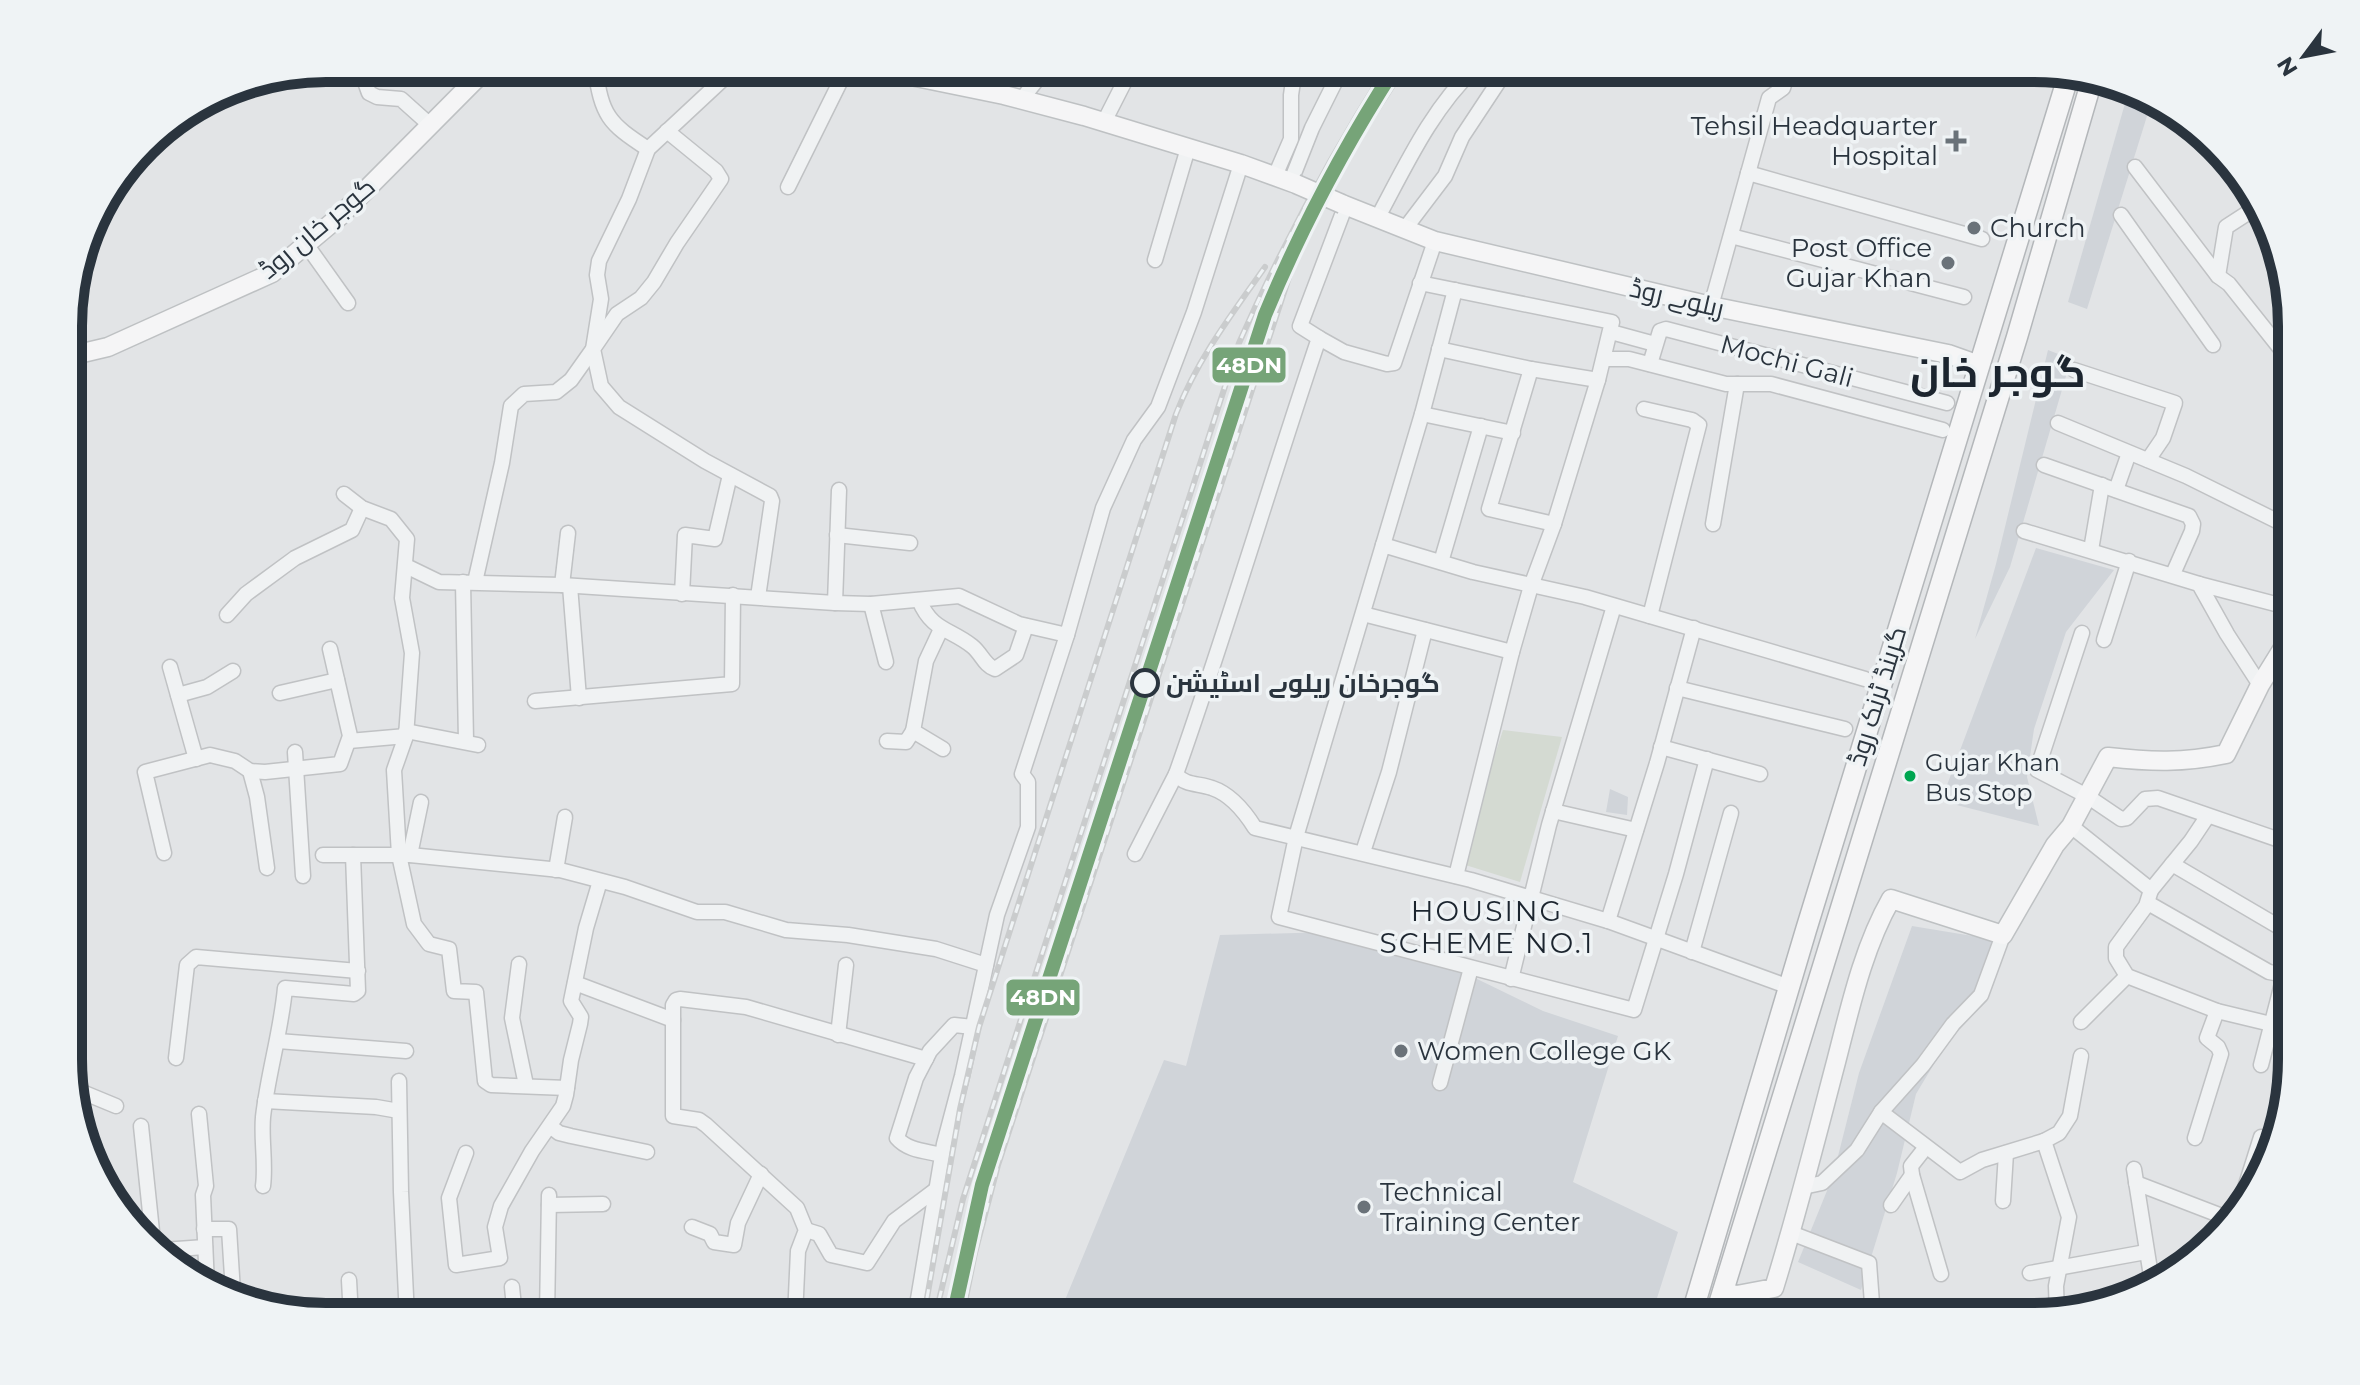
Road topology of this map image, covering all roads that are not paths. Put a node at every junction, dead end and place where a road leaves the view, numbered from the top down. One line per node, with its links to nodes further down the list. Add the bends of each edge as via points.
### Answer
1 (365, 82): 20 (street, via 369,93 401,99)
2 (473, 82): 20 (main road, گوجر خان روڈ)
3 (597, 82): 23 (street, via 610,120)
4 (720, 82): 21 (street)
5 (840, 82): 28 (street)
6 (968, 82): 17 (main road, ریلوے روڈ)
7 (1035, 82): 17 (street)
8 (1124, 82): 19 (street)
9 (1293, 82): 18 (street)
10 (1299, 82): 18 (street)
11 (1335, 82): 27 (street)
12 (1462, 82): 32 (street, via 1422,137)
13 (1498, 82): 33 (street, via 1462,137 1445,176)
14 (1785, 82): 26 (street, via 1769,98)
15 (2066, 84): 55 (highway, گرینڈ ٹرنک روڈ)
16 (2089, 89): 238 (highway, گرینڈ ٹرنک روڈ)
17 (1022, 99): 19 (main road, ریلوے روڈ)
18 (1291, 99): 27 (street)
19 (1104, 122): 22 (main road, ریلوے روڈ)
20 (430, 125): 37 (main road, گوجر خان روڈ)
21 (667, 131): 23 (street); 50 (street, via 721,179 654,282 617,314)
22 (1188, 148): 24 (main road, ریلوے روڈ); 38 (street)
23 (648, 149): 50 (street, via 599,261 601,299)
24 (1241, 164): 27 (main road, ریلوے روڈ); 110 (street, via 1158,407 1134,440 1103,508)
25 (2135, 167): 39 (street)
26 (1748, 173): 34 (street); 35 (street)
27 (1287, 180): 29 (main road, ریلوے روڈ, bridge)
28 (788, 187)
29 (1344, 206): 32 (main road, ریلوے روڈ); 46 (street, via 1300,326)
30 (2249, 212): 39 (street, via 2226,227)
31 (2121, 215): 49 (street)
32 (1377, 219): 33 (main road, ریلوے روڈ)
33 (1404, 230): 36 (main road, ریلوے روڈ)
34 (1731, 236): 42 (street); 44 (street)
35 (1982, 239)
36 (1435, 241): 40 (street); 44 (main road, ریلوے روڈ)
37 (306, 244): 43 (street); 52 (main road, گوجر خان روڈ, via 272,273 108,347)
38 (1155, 260)
39 (2218, 276): 48 (street)
40 (1420, 283): 41 (street); 46 (street, via 1394,363 1344,352)
41 (1455, 290): 45 (street, via 1608,320); 51 (street)
42 (1964, 297)
43 (348, 303)
44 (1711, 306): 55 (main road, ریلوے روڈ, via 1948,354)
45 (1611, 332): 47 (street); 53 (street)
46 (1319, 338): 138 (street)
47 (1655, 344): 54 (street); 60 (street, Mochi Gali, via 1666,329)
48 (2277, 344)
49 (2213, 345)
50 (593, 349): 70 (street, via 601,386 619,407); 90 (street, via 563,388 524,394 511,406 502,463)
51 (1439, 349): 56 (street); 62 (street)
52 (82, 353)
53 (1604, 359): 54 (street); 58 (street)
54 (1650, 364): 59 (street)
55 (1979, 365): 178 (highway, گرینڈ ٹرنک روڈ)
56 (1531, 369): 58 (street); 66 (street)
57 (2074, 370): 68 (street, via 2175,403 2163,438)
58 (1598, 380): 78 (street)
59 (1737, 384): 65 (street, via 1771,384); 79 (street)
60 (1947, 403)
61 (1644, 409): 104 (street, via 1699,425)
62 (1422, 414): 64 (street); 84 (street)
63 (2058, 423): 67 (street)
64 (1481, 426): 66 (street); 74 (street)
65 (1943, 430)
66 (1513, 433): 76 (street)
67 (2129, 453): 68 (street); 71 (street)
68 (2148, 460): 77 (street)
69 (2044, 465): 71 (street)
70 (730, 475): 94 (street, via 715,539 685,535); 96 (street, via 767,493 772,501)
71 (2109, 488): 85 (street); 89 (street, via 2189,516 2192,531)
72 (839, 490): 82 (street)
73 (344, 494): 75 (street)
74 (1461, 501): 76 (street); 87 (street)
75 (362, 508): 88 (street, via 391,519 407,539); 103 (street, via 352,530 295,558)
76 (1489, 509): 78 (street)
77 (2277, 521)
78 (1554, 524): 93 (street)
79 (1713, 524)
80 (2024, 531): 85 (street)
81 (568, 533): 92 (street)
82 (837, 535): 83 (street); 98 (street)
83 (910, 543)
84 (1383, 545): 87 (street); 102 (street)
85 (2091, 550): 86 (street)
86 (2129, 561): 89 (street); 111 (street)
87 (1441, 562): 93 (street)
88 (406, 566): 90 (street, via 439,582); 128 (street, via 402,598 412,653)
89 (2173, 574): 91 (street)
90 (469, 582): 92 (street); 128 (street, via 472,743)
91 (2199, 584): 100 (street); 120 (street)
92 (566, 586): 94 (street); 124 (street)
93 (1531, 586): 101 (street); 113 (street)
94 (682, 594): 95 (street)
95 (733, 595): 96 (street); 124 (street, via 732,684)
96 (758, 597): 98 (street)
97 (919, 600): 99 (street); 105 (street, via 959,596); 107 (street)
98 (835, 603): 99 (street)
99 (871, 604): 115 (street)
100 (2277, 604)
101 (1614, 606): 104 (street); 142 (street)
102 (1363, 614): 108 (street); 148 (street)
103 (227, 615)
104 (1650, 616): 106 (street)
105 (1026, 626): 107 (street, via 1016,655 995,669 973,647); 110 (street)
106 (1694, 628): 118 (street); 121 (street)
107 (941, 629): 127 (street, via 926,661)
108 (1425, 630): 113 (street); 150 (street)
109 (2082, 633): 140 (street, via 2037,770)
110 (1067, 635): 171 (street, via 1022,774 1028,782 1028,827 997,915)
111 (2104, 640)
112 (330, 649): 119 (street)
113 (1512, 652): 160 (street)
114 (2277, 658): 120 (main road)
115 (886, 662)
116 (170, 667): 123 (street)
117 (233, 671): 123 (street, via 207,687)
118 (1865, 679)
119 (337, 680): 122 (street); 129 (street)
120 (2260, 685): 140 (main road, via 2226,754 2155,763 2108,757)
121 (1677, 688): 126 (street); 131 (street)
122 (280, 693)
123 (178, 695): 134 (street)
124 (579, 698): 125 (street)
125 (535, 701)
126 (1845, 729)
127 (913, 731): 130 (street, via 906,742); 132 (street)
128 (406, 733): 129 (street); 155 (street, via 394,770)
129 (349, 741): 136 (street, via 340,764)
130 (887, 741)
131 (1661, 747): 135 (street); 147 (street)
132 (943, 749)
133 (295, 752): 136 (street)
134 (196, 759): 137 (street, via 223,757); 151 (street, via 145,772)
135 (1707, 759): 139 (street); 167 (street)
136 (298, 769): 137 (street); 159 (street)
137 (250, 771): 157 (street)
138 (1176, 774): 148 (street, via 1181,781 1214,788 1245,812 1255,828); 152 (street)
139 (1760, 774)
140 (2087, 796): 145 (street, via 2124,819 2152,798); 146 (main road)
141 (421, 802): 155 (street)
142 (1553, 811): 147 (street); 163 (street)
143 (1731, 813): 168 (street)
144 (565, 817): 158 (street)
145 (2207, 817): 149 (street); 156 (street)
146 (2071, 826): 162 (street); 166 (main road)
147 (1636, 830): 164 (street)
148 (1296, 837): 150 (street); 172 (street, via 1279,917)
149 (2277, 840)
150 (1363, 852): 160 (street)
151 (164, 853)
152 (1135, 854)
153 (323, 855): 154 (street)
154 (353, 855): 155 (street); 173 (street)
155 (404, 855): 158 (street); 194 (street, via 414,924 429,944 449,949 454,991 476,992 485,1081)
156 (2172, 864): 162 (street); 165 (street)
157 (267, 868)
158 (556, 870): 161 (street)
159 (303, 876)
160 (1456, 876): 163 (street)
161 (600, 881): 171 (street, via 697,912 725,912 786,930 936,949); 177 (street)
162 (2149, 896): 174 (street); 175 (street, via 2116,947)
163 (1531, 898): 164 (street); 176 (street)
164 (1608, 921): 167 (street)
165 (2277, 926)
166 (2003, 935): 200 (street, via 1981,995); 216 (main road, via 1891,899 1869,946)
167 (1657, 939): 168 (street); 176 (street, via 1634,1010)
168 (1692, 952): 178 (street)
169 (519, 964): 194 (street, via 512,1018)
170 (846, 965): 185 (street)
171 (986, 965): 184 (street)
172 (1471, 968): 176 (street); 193 (street)
173 (358, 971): 186 (street, via 354,994 285,988); 189 (street, via 196,957 187,965)
174 (2277, 974)
175 (2127, 976): 180 (street); 182 (street)
176 (1511, 979)
177 (575, 983): 181 (street); 195 (street, via 571,1001 581,1017)
178 (1789, 989): 240 (highway, گرینڈ ٹرنک روڈ)
179 (2277, 1007): 183 (street)
180 (2217, 1011): 183 (street); 205 (street, via 2207,1038 2221,1054)
181 (673, 1020): 185 (street, via 673,1005 680,999 746,1007); 213 (street, via 673,1116 699,1120)
182 (2081, 1022)
183 (2271, 1024): 191 (street)
184 (973, 1027): 190 (street, via 954,1025); 211 (street)
185 (838, 1035): 190 (street)
186 (278, 1041): 187 (street); 197 (street)
187 (406, 1051)
188 (2081, 1056): 206 (street, via 2070,1116 2059,1133)
189 (176, 1058)
190 (926, 1059): 211 (street, via 897,1138 913,1149)
191 (2261, 1065)
192 (399, 1081): 199 (street)
193 (1440, 1083)
194 (526, 1085): 195 (street)
195 (567, 1088): 203 (street)
196 (84, 1093): 198 (street)
197 (265, 1101): 199 (street); 215 (street)
198 (116, 1106)
199 (399, 1111): 244 (street)
200 (1881, 1112): 207 (street); 216 (street, via 1857,1150 1822,1183)
201 (199, 1114): 224 (street)
202 (141, 1126): 223 (street)
203 (550, 1126): 208 (street, via 563,1134); 209 (street, via 501,1206 495,1227 500,1258 456,1265 449,1198)
204 (2261, 1137): 212 (street)
205 (2195, 1138)
206 (2044, 1141): 210 (street); 230 (street, via 2069,1217)
207 (1926, 1147): 210 (street, via 1960,1172); 214 (street, via 1911,1166)
208 (647, 1152)
209 (466, 1153)
210 (2006, 1153): 218 (street)
211 (942, 1155): 217 (street)
212 (2250, 1173)
213 (761, 1174): 222 (street, via 738,1223 734,1245 714,1242 710,1234); 225 (street, via 797,1208)
214 (1912, 1175): 220 (street); 234 (street)
215 (263, 1186)
216 (1803, 1187): 226 (main road)
217 (938, 1188): 225 (street, via 894,1221 867,1263 831,1255 819,1234); 248 (street)
218 (2003, 1201)
219 (603, 1204): 246 (street, via 549,1200)
220 (1891, 1205)
221 (2221, 1215): 229 (street, via 2135,1176)
222 (692, 1227)
223 (152, 1228)
224 (204, 1229): 227 (street); 236 (street, via 229,1229)
225 (806, 1230): 247 (street, via 798,1251)
226 (1791, 1233): 238 (main road, via 1774,1288 1737,1295); 242 (street, via 1869,1263)
227 (205, 1247): 228 (street); 231 (street)
228 (174, 1249)
229 (2146, 1252): 230 (street); 233 (street)
230 (2058, 1269): 232 (street); 239 (street)
231 (206, 1271)
232 (2030, 1273)
233 (2150, 1273)
234 (1941, 1274)
235 (349, 1280): 243 (street)
236 (232, 1284)
237 (512, 1287): 245 (street)
238 (1722, 1292): 241 (highway, گرینڈ ٹرنک روڈ)
239 (2057, 1301)
240 (1695, 1302)
241 (1719, 1302)
242 (1872, 1302)
243 (350, 1303)
244 (406, 1303)
245 (514, 1303)
246 (548, 1303)
247 (796, 1303)
248 (918, 1303)

